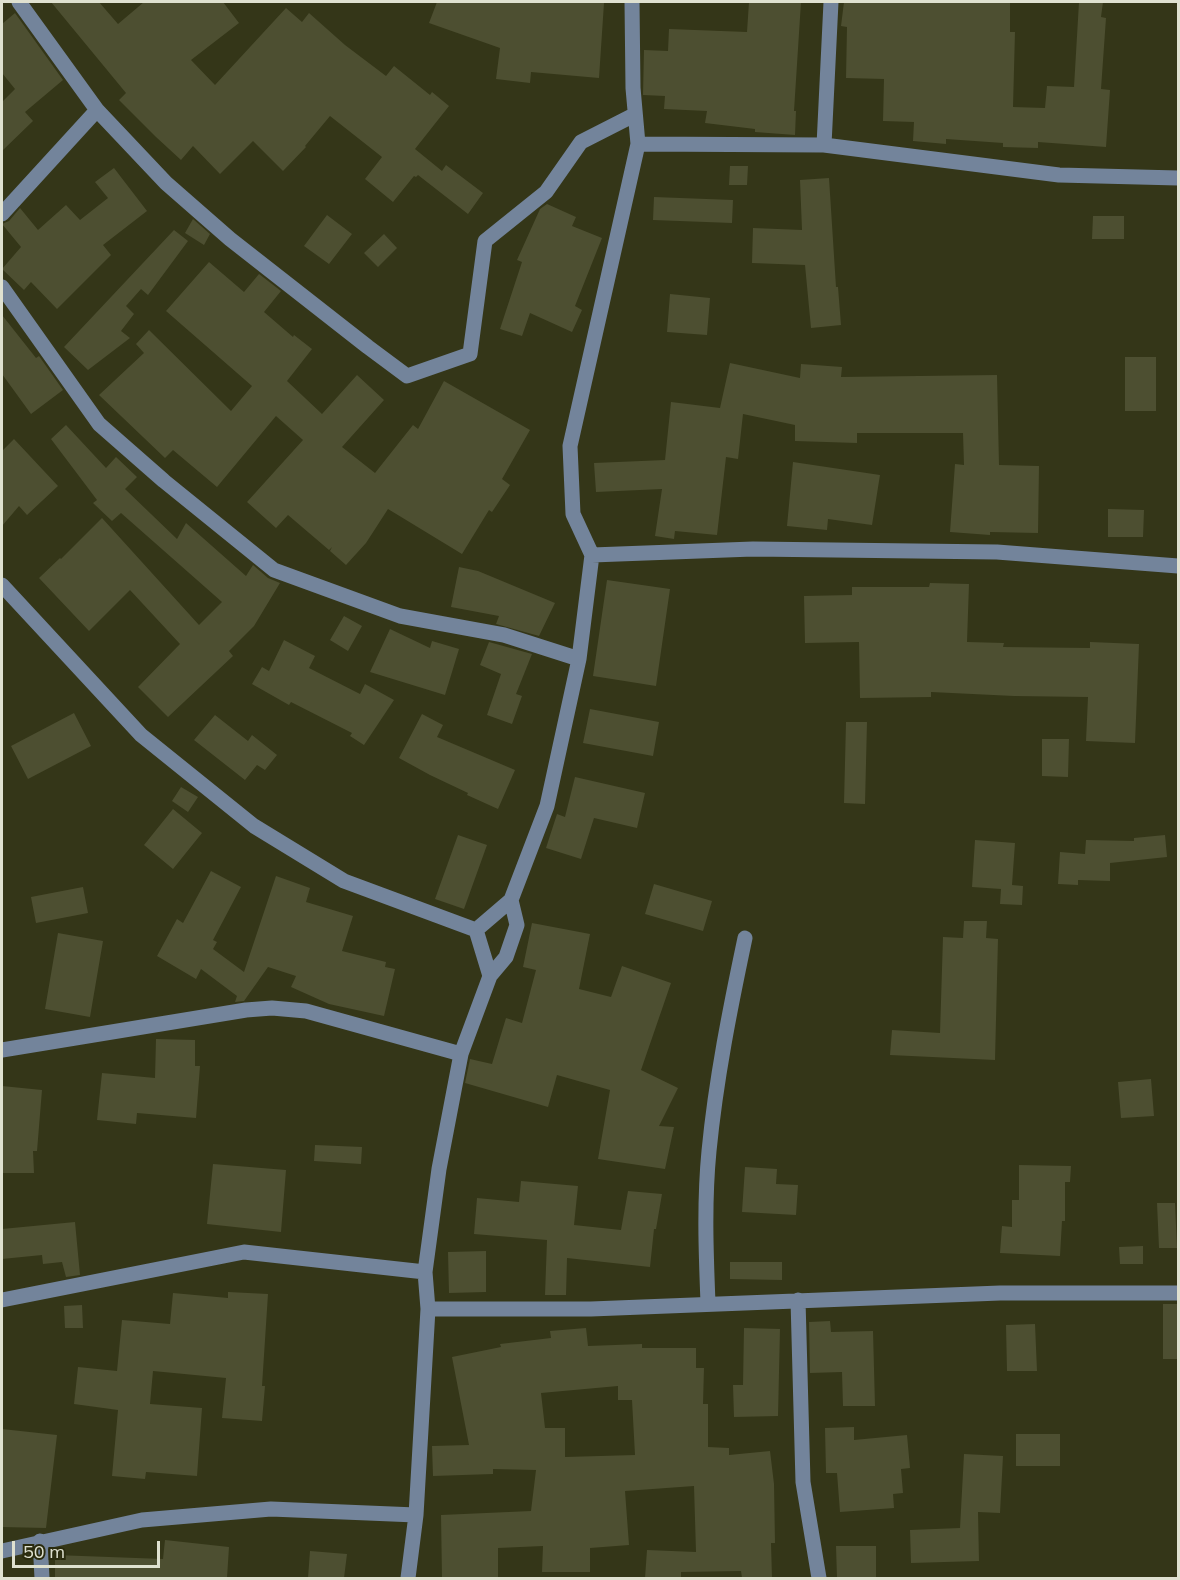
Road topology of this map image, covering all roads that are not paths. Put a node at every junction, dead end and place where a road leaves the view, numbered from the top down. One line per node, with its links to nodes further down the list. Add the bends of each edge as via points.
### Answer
1 (19, 2): 4 (street)
2 (632, 2): 5 (street)
3 (831, 2): 7 (street)
4 (97, 110): 5 (street, via 166,183 230,239 407,376 470,354 485,241 546,192 581,142); 9 (street)
5 (634, 115): 6 (street)
6 (638, 144): 7 (street); 11 (street, via 570,446 573,514)
7 (824, 145): 8 (street, via 1059,175)
8 (1179, 178)
9 (2, 214)
10 (2, 287): 14 (street, via 99,424 274,570 400,616 504,635)
11 (592, 555): 12 (street, via 753,549 997,552); 14 (street)
12 (1179, 567)
13 (2, 585): 16 (street, via 141,735 254,826 344,880)
14 (579, 659): 15 (street, via 547,806)
15 (512, 900): 16 (street); 18 (street, via 517,925 506,957)
16 (476, 930): 18 (street)
17 (745, 938): 25 (street, via 720,1057 709,1154)
18 (490, 976): 20 (street)
19 (2, 1050): 20 (street, via 272,1008 306,1011)
20 (461, 1054): 21 (street)
21 (425, 1272): 23 (street, via 244,1252); 26 (street)
22 (1179, 1293): 24 (street, via 1000,1293)
23 (2, 1299)
24 (798, 1300): 25 (street); 32 (street, via 802,1482)
25 (708, 1303): 26 (street, via 591,1309)
26 (428, 1309): 27 (street)
27 (416, 1515): 28 (street, via 271,1509 142,1520); 31 (street)
28 (40, 1541): 29 (street); 30 (street)
29 (2, 1551)
30 (42, 1578)
31 (408, 1578)
32 (819, 1578)

